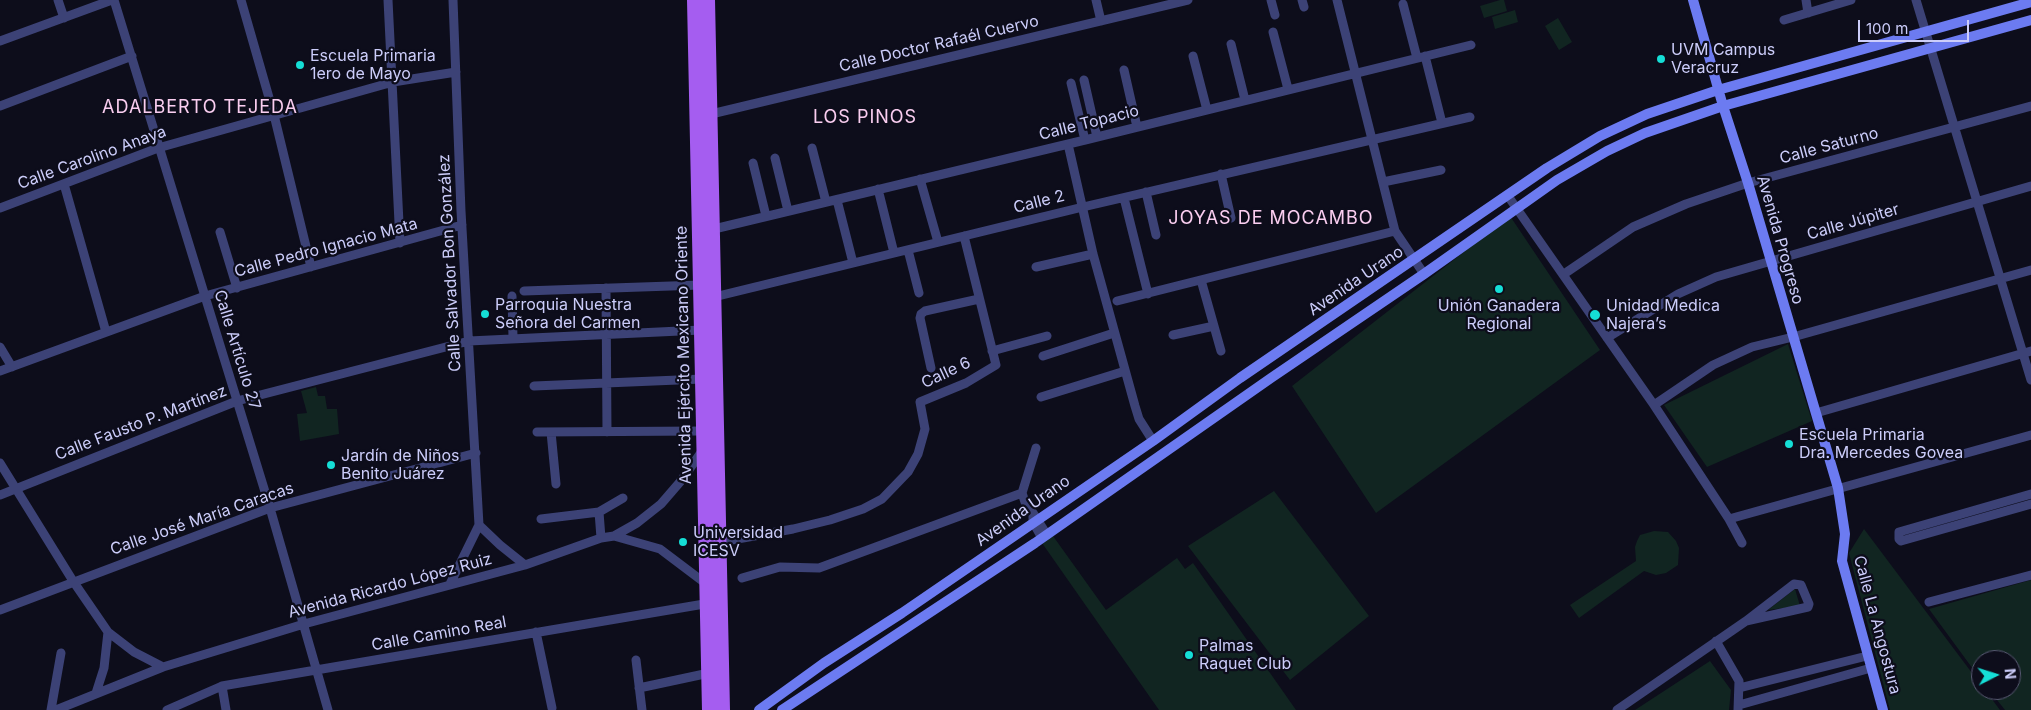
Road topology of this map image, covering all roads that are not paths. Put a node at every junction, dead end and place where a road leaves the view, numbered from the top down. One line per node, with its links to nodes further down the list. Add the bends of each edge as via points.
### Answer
1 (58, 0): 20 (street)
2 (113, 0): 20 (street); 30 (street, Calle Artículo 27)
3 (241, 0): 47 (street)
4 (388, 0): 37 (street)
5 (453, 0): 34 (street, Calle Salvador Bon González)
6 (694, 0): 48 (main road, Avenida Ejército Mexicano Oriente)
7 (708, 0): 46 (main road, Avenida Ejército Mexicano Oriente)
8 (1096, 0): 23 (street)
9 (1188, 0): 23 (street, Calle Doctor Rafaél Cuervo)
10 (1271, 0): 19 (street)
11 (1337, 0): 35 (street)
12 (1693, 0): 40 (main road, Avenida Progreso)
13 (1806, 0): 18 (street)
14 (1851, 0): 18 (street)
15 (1916, 0): 24 (street)
16 (2031, 2): 24 (main road, Avenida Urano)
17 (1403, 4): 32 (street)
18 (1808, 13): 21 (street)
19 (1275, 15)
20 (64, 18): 26 (street)
21 (1784, 20)
22 (2031, 20): 29 (main road, Avenida Urano)
23 (1101, 21): 46 (street, Calle Doctor Rafaél Cuervo)
24 (1925, 31): 29 (street); 40 (main road, Avenida Urano)
25 (1273, 32): 39 (street)
26 (0, 41)
27 (1231, 44): 41 (street)
28 (1471, 45): 32 (street, Calle Topacio)
29 (1931, 48): 43 (main road, Avenida Urano); 52 (street)
30 (132, 56): 42 (street); 57 (street, Calle Artículo 27)
31 (1193, 56): 45 (street)
32 (1424, 56): 35 (street, Calle Topacio); 50 (street)
33 (1124, 70): 51 (street)
34 (456, 72): 37 (street, Calle Carolino Anaya); 81 (street, Calle Salvador Bon González)
35 (1355, 73): 39 (street, Calle Topacio); 54 (street)
36 (1084, 80): 53 (street)
37 (394, 82): 47 (street, Calle Carolino Anaya); 88 (street)
38 (1071, 83): 55 (street)
39 (1288, 89): 41 (street, Calle Topacio)
40 (1718, 90): 43 (main road, Avenida Progreso); 70 (main road, Avenida Urano, via 1647,114 1600,136)
41 (1245, 100): 45 (street, Calle Topacio)
42 (0, 106)
43 (1723, 106): 66 (main road, Avenida Progreso); 77 (main road, Avenida Urano, via 1645,133 1607,151)
44 (2031, 106): 52 (street, Calle Saturno)
45 (1207, 110): 51 (street, Calle Topacio)
46 (711, 114): 48 (street, Calle Doctor Rafaél Cuervo); 82 (main road, Avenida Ejército Mexicano Oriente)
47 (274, 115): 57 (street, Calle Carolino Anaya); 95 (street)
48 (696, 116): 102 (main road, Avenida Ejército Mexicano Oriente)
49 (1470, 116): 50 (street, Calle 2)
50 (1445, 122): 54 (street, Calle 2)
51 (1138, 127): 53 (street, Calle Topacio)
52 (1954, 128): 66 (street, Calle Saturno); 74 (street)
53 (1097, 137): 55 (street, Calle Topacio)
54 (1372, 138): 62 (street, Calle 2); 64 (street)
55 (1085, 140): 56 (street, Calle Topacio)
56 (1068, 144): 63 (street, Calle Topacio); 75 (street)
57 (158, 148): 65 (street, Calle Carolino Anaya); 108 (street, Calle Artículo 27)
58 (812, 148): 73 (street)
59 (775, 158): 78 (street)
60 (753, 163): 79 (street)
61 (1441, 170): 64 (street)
62 (1221, 174): 69 (street, Calle 2); 80 (street)
63 (920, 179): 68 (street, Calle Topacio); 87 (street)
64 (1383, 182): 83 (street)
65 (64, 184): 76 (street, Calle Carolino Anaya); 115 (street)
66 (1748, 184): 93 (main road, Avenida Progreso); 99 (street, Calle Saturno, via 1640,223)
67 (2031, 186): 74 (street, Calle Júpiter)
68 (878, 189): 72 (street, Calle Topacio); 90 (street)
69 (1146, 192): 71 (street, Calle 2); 85 (street)
70 (1508, 196): 77 (street); 92 (main road, Avenida Urano)
71 (1124, 198): 75 (street, Calle 2); 107 (street)
72 (837, 200): 73 (street, Calle Topacio); 94 (street)
73 (826, 202): 78 (street, Calle Topacio)
74 (1977, 202): 93 (street, Calle Júpiter); 100 (street)
75 (1083, 207): 86 (street, Calle 2); 91 (street)
76 (0, 208)
77 (1517, 208): 98 (main road, Avenida Urano); 99 (street)
78 (788, 211): 79 (street, Calle Topacio)
79 (766, 216): 82 (street, Calle Topacio)
80 (1231, 218)
81 (462, 225): 88 (street, Calle Pedro Ignacio Mata); 123 (street, Calle Salvador Bon González)
82 (714, 229): 110 (main road, Avenida Ejército Mexicano Oriente)
83 (1396, 231): 92 (street); 101 (street)
84 (220, 232): 103 (street)
85 (1156, 235)
86 (964, 236): 87 (street, Calle 2); 111 (street, Calle 6)
87 (938, 242): 89 (street, Calle 2)
88 (400, 243): 95 (street, Calle Pedro Ignacio Mata)
89 (908, 250): 90 (street, Calle 2); 106 (street)
90 (894, 253): 94 (street, Calle 2)
91 (1093, 254): 96 (street); 116 (street)
92 (1415, 260): 98 (street); 146 (main road, Avenida Urano)
93 (1770, 261): 120 (main road, Avenida Progreso); 122 (street, Calle Júpiter, via 1716,277 1678,294)
94 (853, 263): 110 (street, Calle 2)
95 (311, 267): 103 (street, Calle Pedro Ignacio Mata)
96 (1036, 268)
97 (2031, 270): 100 (street)
98 (1424, 274): 153 (main road, Avenida Urano)
99 (1564, 274): 122 (street)
100 (2000, 278): 120 (street); 127 (street)
101 (1201, 280): 107 (street); 113 (street)
102 (700, 285): 104 (street); 114 (main road, Avenida Ejército Mexicano Oriente)
103 (237, 288): 108 (street, Calle Pedro Ignacio Mata)
104 (606, 288): 105 (street); 117 (street)
105 (524, 291)
106 (919, 293)
107 (1148, 294): 112 (street)
108 (205, 296): 115 (street, Calle Pedro Ignacio Mata); 138 (street, Calle Artículo 27)
109 (512, 296): 121 (street)
110 (714, 296): 170 (main road, Avenida Ejército Mexicano Oriente)
111 (979, 299): 125 (street, Calle 6); 130 (street, via 921,314)
112 (1117, 301)
113 (1214, 326): 118 (street); 126 (street)
114 (700, 330): 117 (street, Calle Fausto P. Martínez); 133 (main road, Avenida Ejército Mexicano Oriente)
115 (106, 332): 129 (street, Calle Pedro Ignacio Mata)
116 (1114, 333): 128 (street); 132 (street)
117 (607, 334): 121 (street, Calle Fausto P. Martínez); 135 (street)
118 (1173, 335)
119 (1047, 336): 125 (street)
120 (1793, 337): 139 (street, via 1732,355); 140 (main road, Avenida Progreso)
121 (512, 338): 123 (street, Calle Fausto P. Martínez)
122 (1607, 338): 139 (street)
123 (469, 340): 138 (street, Calle Fausto P. Martínez); 149 (street, Calle Salvador Bon González)
124 (0, 347): 129 (street)
125 (992, 351): 170 (street, Calle 6, via 996,365 966,383 920,402 925,430 918,454 908,472 882,499 830,520)
126 (1221, 351)
127 (2027, 353): 134 (street); 140 (street)
128 (1043, 356)
129 (12, 367): 131 (street, Calle Pedro Ignacio Mata)
130 (932, 368)
131 (0, 371)
132 (1125, 371): 137 (street); 146 (street, via 1138,419)
133 (702, 379): 135 (street); 141 (main road, Avenida Ejército Mexicano Oriente)
134 (2031, 380)
135 (607, 382): 136 (street); 144 (street)
136 (534, 386)
137 (1041, 397)
138 (237, 402): 155 (street, Calle Fausto P. Martínez); 161 (street, Calle Artículo 27)
139 (1654, 404): 165 (street)
140 (1816, 413): 154 (main road, Avenida Progreso)
141 (703, 431): 144 (street); 148 (main road, Avenida Ejército Mexicano Oriente)
142 (537, 432): 143 (street)
143 (552, 432): 144 (street); 152 (street)
144 (607, 432)
145 (2031, 435): 154 (street)
146 (1153, 441): 151 (main road, Avenida Urano)
147 (1036, 448): 156 (street)
148 (703, 450): 167 (street, Avenida Ricardo López Ruiz, via 661,504); 172 (main road, Avenida Ejército Mexicano Oriente)
149 (476, 453): 161 (street, Calle José María Caracas); 166 (street, Calle Salvador Bon González)
150 (0, 463): 155 (street)
151 (1103, 474): 153 (main road); 163 (main road, Avenida Urano)
152 (556, 484)
153 (1113, 488): 168 (main road, Avenida Urano)
154 (1838, 488): 165 (street); 190 (main road, Calle La Angostura, via 1845,534 1842,561)
155 (15, 489): 158 (street, Calle Fausto P. Martínez); 176 (street)
156 (1022, 493): 163 (street); 175 (street, via 819,568 780,567)
157 (2031, 494): 160 (street, via 1899,532 1899,539)
158 (0, 495)
159 (623, 498): 162 (street)
160 (2031, 504)
161 (270, 508): 176 (street, Calle José María Caracas); 185 (street, Calle Artículo 27)
162 (599, 512): 164 (street); 169 (street)
163 (1034, 518): 168 (street); 212 (main road, Avenida Urano)
164 (541, 519)
165 (1729, 519): 171 (street)
166 (479, 525): 173 (street); 178 (street, Calle Salvador Bon González)
167 (614, 536): 169 (street, Avenida Ricardo López Ruiz); 177 (street, via 660,549)
168 (1045, 536): 213 (main road, Avenida Urano)
169 (601, 538): 173 (street, Avenida Ricardo López Ruiz)
170 (719, 543): 172 (street, Calle 6); 179 (main road, Avenida Ejército Mexicano Oriente)
171 (1742, 543)
172 (705, 544): 177 (main road, Avenida Ejército Mexicano Oriente)
173 (525, 564): 178 (street, Avenida Ricardo López Ruiz)
174 (2031, 575): 181 (street)
175 (742, 578)
176 (73, 581): 183 (street, Calle José María Caracas); 186 (street)
177 (705, 583): 179 (street); 182 (main road, Avenida Ejército Mexicano Oriente)
178 (450, 584): 185 (street, Avenida Ricardo López Ruiz)
179 (720, 584): 180 (main road, Avenida Ejército Mexicano Oriente)
180 (720, 602): 182 (street, Calle Camino Real); 203 (main road, Avenida Ejército Mexicano Oriente)
181 (1929, 602)
182 (706, 603): 187 (street, Calle Camino Real); 196 (main road, Avenida Ejército Mexicano Oriente)
183 (0, 610)
184 (1746, 622): 184 (street, via 1808,607 1809,604 1798,584 1794,584); 188 (street)
185 (304, 624): 192 (street, Avenida Ricardo López Ruiz); 194 (street, Calle Artículo 27)
186 (108, 632): 192 (street, via 134,652); 201 (street, via 104,668)
187 (536, 632): 194 (street, Calle Camino Real); 202 (street)
188 (1716, 641): 200 (street); 214 (street)
189 (61, 653): 205 (street)
190 (1867, 656): 193 (main road, Calle La Angostura); 195 (street)
191 (636, 660): 199 (street)
192 (164, 667): 201 (street, Avenida Ricardo López Ruiz)
193 (1871, 668): 198 (street); 215 (main road, Calle La Angostura)
194 (317, 670): 197 (street, Calle Camino Real); 209 (street, Calle Artículo 27)
195 (1806, 671): 198 (street); 200 (street)
196 (709, 673): 199 (street); 211 (main road, Avenida Ejército Mexicano Oriente)
197 (222, 686): 207 (street, Calle Camino Real); 208 (street)
198 (1808, 686): 204 (street)
199 (639, 688): 210 (street)
200 (1740, 688): 204 (street)
201 (96, 693): 206 (street, Avenida Ricardo López Ruiz)
202 (552, 708)
203 (724, 708)
204 (1739, 708)
205 (51, 710)
206 (56, 710)
207 (167, 710)
208 (226, 710)
209 (328, 710)
210 (642, 710)
211 (709, 710)
212 (760, 710)
213 (782, 710)
214 (1617, 710)
215 (1884, 710)

